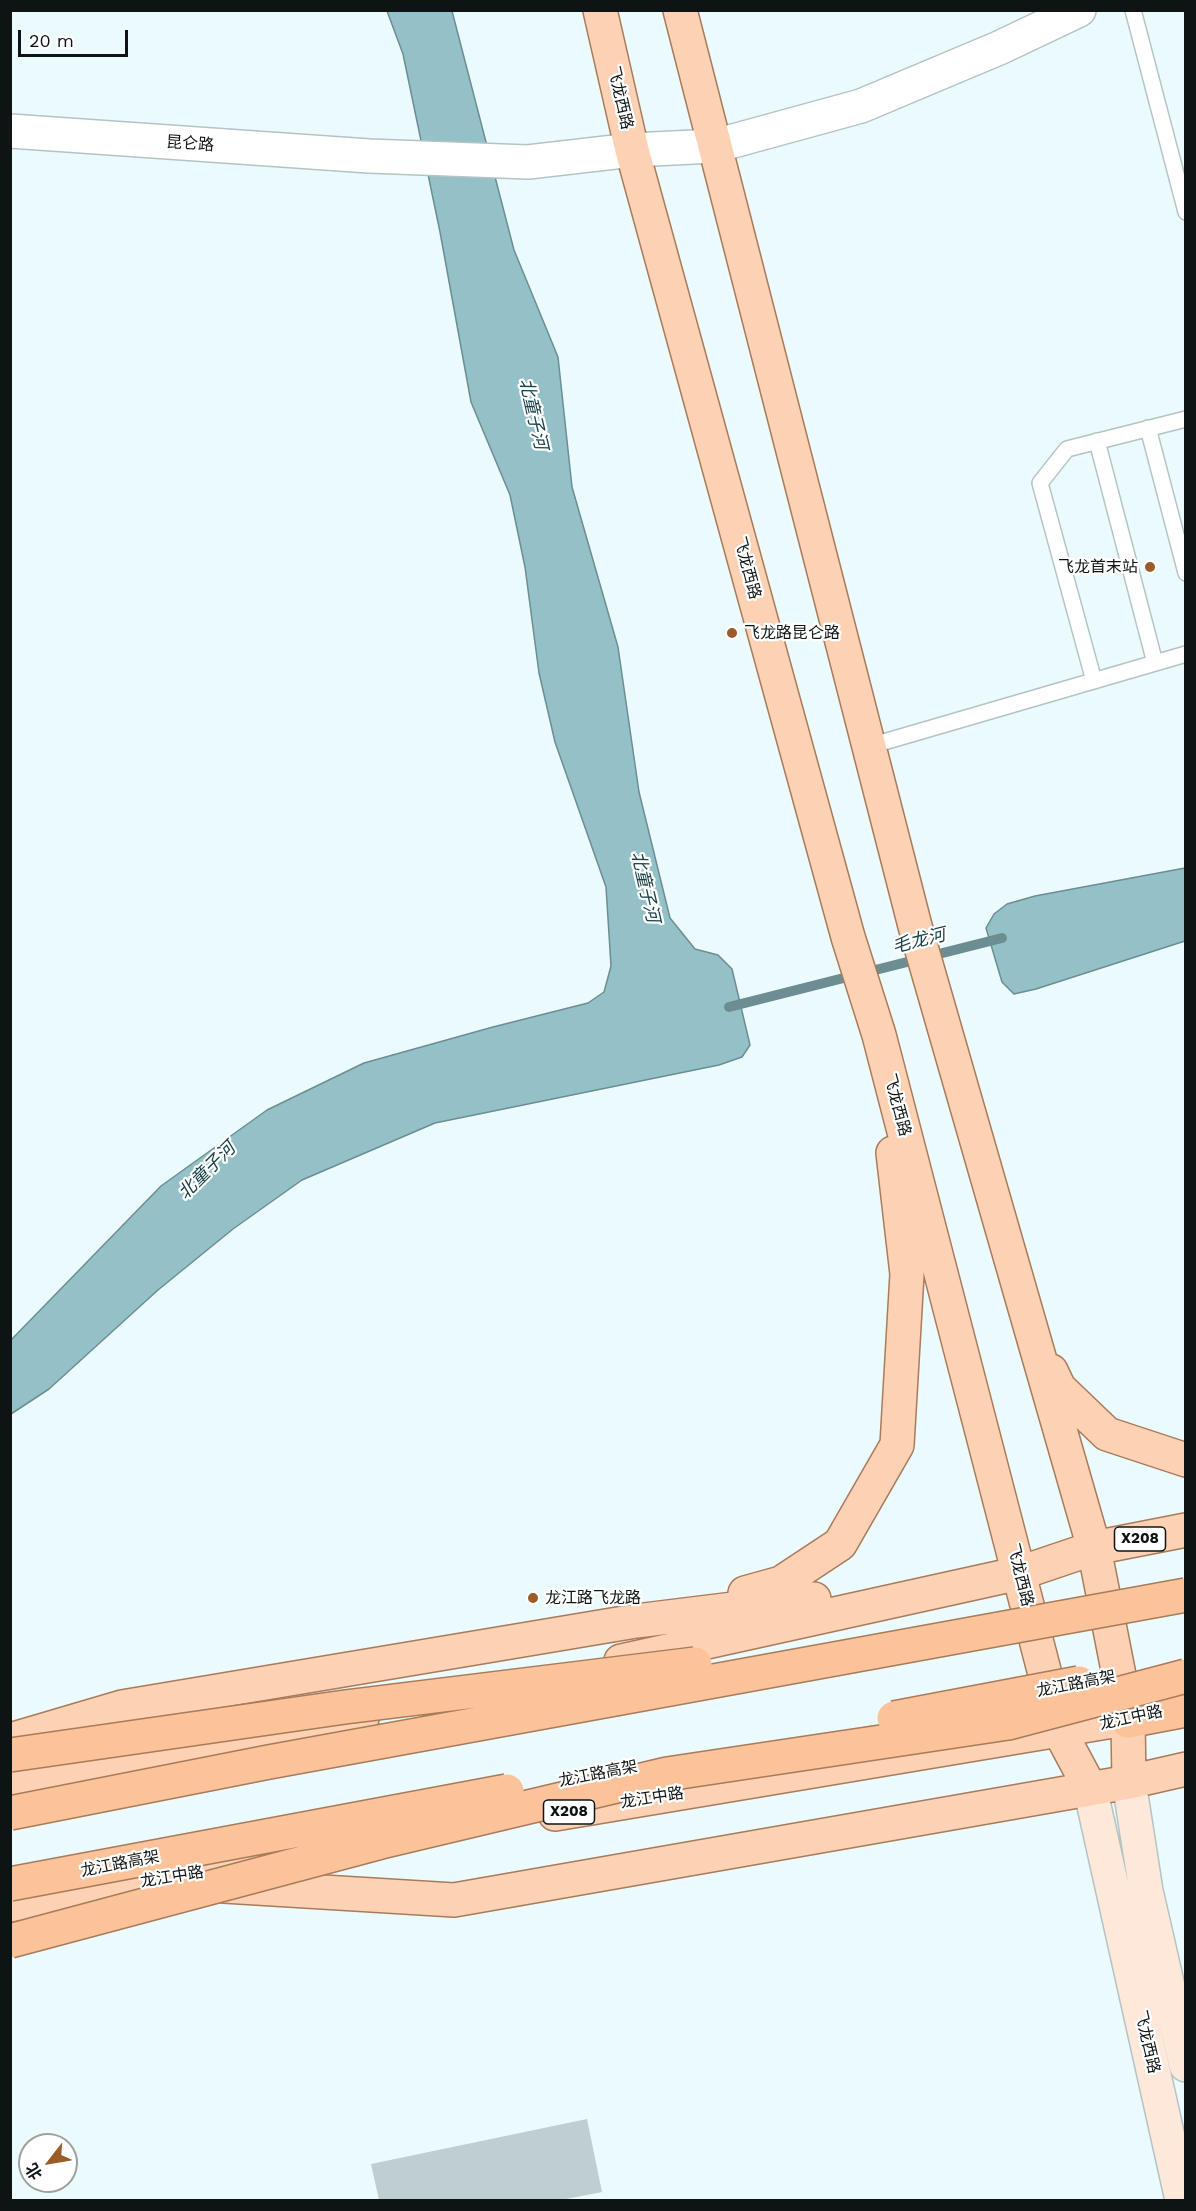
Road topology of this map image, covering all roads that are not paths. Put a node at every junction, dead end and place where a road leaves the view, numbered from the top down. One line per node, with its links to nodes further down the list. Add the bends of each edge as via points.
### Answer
1 (600, 10): 7 (main road, 飞龙西路)
2 (680, 10): 6 (main road, 飞龙西路)
3 (1079, 10): 6 (street, 昆仑路, via 861,106)
4 (1133, 10): 8 (lane)
5 (10, 131): 7 (street, 昆仑路, via 369,156 528,162)
6 (715, 146): 7 (street, 昆仑路); 16 (main road, 飞龙西路)
7 (632, 150): 17 (main road, 飞龙西路, via 848,937)
8 (1185, 212)
9 (1185, 419): 10 (lane)
10 (1148, 428): 11 (lane); 12 (lane)
11 (1097, 441): 14 (lane); 15 (lane, via 1067,449 1040,483)
12 (1185, 573)
13 (1185, 654): 14 (lane)
14 (1155, 663): 15 (lane)
15 (1095, 681): 16 (lane)
16 (870, 746): 18 (main road, 飞龙西路, via 915,926)
17 (879, 1035): 22 (main road, 飞龙西路); 25 (main road, via 907,1274 897,1445 840,1544 781,1583)
18 (1032, 1332): 19 (main road, via 1059,1388 1107,1434); 21 (main road, 飞龙西路)
19 (1185, 1460)
20 (1185, 1530): 21 (main road, X208)
21 (1094, 1548): 22 (main road, X208); 29 (main road, 飞龙西路)
22 (1020, 1573): 25 (main road); 30 (main road, 飞龙西路); 31 (main road, X208, via 133,1768)
23 (1185, 1595): 24 (highway, bridge)
24 (1065, 1617): 31 (highway, bridge, via 345,1707); 35 (highway, bridge, via 280,1759)
25 (636, 1621): 31 (main road, via 122,1707)
26 (1185, 1663): 37 (highway, 龙江路高架, bridge)
27 (1185, 1676): 39 (highway, bridge, via 1008,1723 667,1774 381,1842)
28 (1185, 1708): 29 (highway)
29 (1128, 1721): 30 (main road, 龙江中路 / X208); 33 (main road, 飞龙西路)
30 (1060, 1732): 34 (main road, 飞龙西路); 36 (main road, 龙江中路 / X208)
31 (11, 1758)
32 (1185, 1769): 33 (main road)
33 (1130, 1782): 34 (main road); 40 (main road, 飞龙西路, via 1146,1891)
34 (1090, 1788): 36 (main road, via 454,1900); 41 (main road, 飞龙西路)
35 (10, 1813)
36 (145, 1881): 38 (main road, 龙江中路 / X208)
37 (10, 1884)
38 (10, 1905)
39 (10, 1941)
40 (1185, 2065)
41 (1182, 2200)

